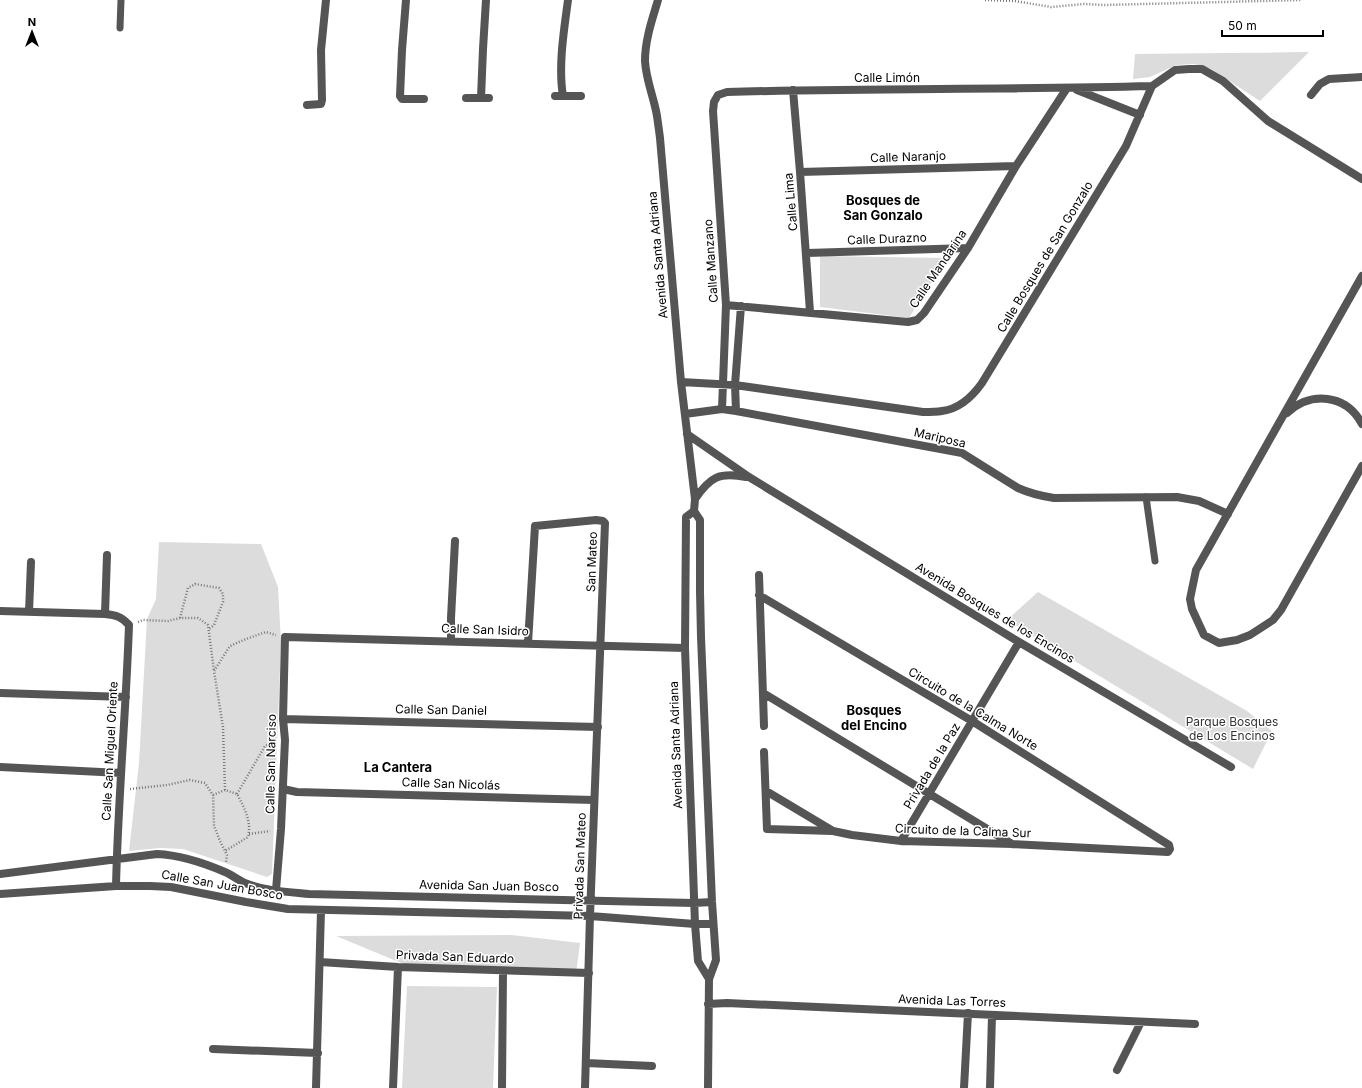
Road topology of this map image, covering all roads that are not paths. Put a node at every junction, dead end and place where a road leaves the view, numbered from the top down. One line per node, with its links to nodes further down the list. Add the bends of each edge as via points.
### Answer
1 (121, 0): 7 (lane)
2 (326, 0): 18 (street, via 321,50 322,100 321,104)
3 (406, 0): 17 (street, via 400,96 402,99)
4 (486, 0): 16 (street, via 483,49 485,98)
5 (568, 0): 15 (street, via 562,50 561,88 558,96)
6 (658, 0): 30 (street, Avenida Santa Adriana, via 646,44 645,62 660,138)
7 (120, 28)
8 (1350, 78): 9 (street); 10 (street); 14 (street, via 1325,81)
9 (1362, 78)
10 (1362, 85)
11 (1152, 86): 12 (street, Calle Limón); 20 (street, Calle Bosques de San Gonzalo); 23 (street, via 1175,70 1202,69 1223,81 1268,121)
12 (1070, 88): 13 (street, Calle Limón); 20 (street, Calle Limón); 21 (street, Calle Mandarina)
13 (793, 90): 19 (street, Calle Limón, via 727,92 718,95); 22 (street, Calle Lima)
14 (1311, 95)
15 (581, 96)
16 (466, 98)
17 (424, 99)
18 (306, 105)
19 (713, 111): 27 (street, Calle Manzano)
20 (1140, 115): 32 (street, Calle Bosques de San Gonzalo, via 1126,146 982,383 959,405 942,411 923,412)
21 (1016, 166): 22 (street, Calle Naranjo); 24 (street, Calle Mandarina)
22 (800, 172): 25 (street, Calle Lima)
23 (1362, 180)
24 (968, 248): 25 (street, Calle Durazno); 29 (street, Calle Mandarina, via 917,320 908,322)
25 (806, 253): 29 (street, Calle Lima)
26 (1362, 276): 36 (street)
27 (726, 305): 28 (street, Calle Mandarina); 31 (street, Calle Manzano)
28 (741, 306): 29 (street, Calle Mandarina); 32 (street)
29 (810, 312)
30 (681, 382): 31 (street, Calle Bosques de San Gonzalo); 35 (street, Avenida Santa Adriana)
31 (724, 384): 32 (street, Calle Bosques de San Gonzalo); 33 (street, Calle Manzano)
32 (735, 385): 34 (street)
33 (722, 409): 34 (street, Mariposa); 35 (street, Mariposa)
34 (736, 411): 41 (street, Mariposa, via 962,453 1018,488 1045,497)
35 (684, 414): 38 (street, Avenida Santa Adriana)
36 (1282, 418): 37 (street, via 1302,402 1327,399 1350,409); 44 (street)
37 (1362, 424)
38 (687, 434): 40 (street, Avenida Bosques de los Encinos); 42 (street, Avenida Santa Adriana)
39 (1362, 466): 44 (street, via 1273,620 1236,640 1219,643 1204,635 1190,599 1196,570)
40 (749, 477): 42 (street, Avenida Bosques de los Encinos, via 717,477 710,480); 56 (street, Avenida Bosques de los Encinos)
41 (1146, 497): 44 (street, Mariposa, via 1177,497 1199,501); 47 (lane)
42 (695, 499): 43 (street, Avenida Santa Adriana)
43 (694, 511): 59 (street, Avenida Santa Adriana, via 686,517); 86 (street, Avenida Santa Adriana, via 700,520 700,592)
44 (1228, 514)
45 (455, 541): 55 (street)
46 (107, 554): 53 (street)
47 (1155, 561)
48 (31, 562): 52 (street)
49 (759, 575): 50 (street)
50 (759, 595): 61 (street); 64 (street, Circuito de la Calma Norte)
51 (0, 611): 52 (street)
52 (29, 612): 53 (street)
53 (105, 614): 62 (street, Calle San Miguel Oriente, via 116,615 126,622)
54 (285, 637): 55 (street, Calle San Isidro); 63 (street, Calle San Narciso)
55 (451, 641): 57 (street, Calle San Isidro)
56 (1019, 642): 64 (street, Privada de la Paz); 69 (street, Avenida Bosques de los Encinos)
57 (528, 644): 58 (street, Calle San Isidro); 58 (street, San Mateo, via 535,526 600,520 605,523)
58 (600, 646): 59 (street, Calle San Isidro); 66 (street, Privada San Mateo)
59 (685, 648): 87 (street, Avenida Santa Adriana)
60 (0, 693): 62 (street)
61 (763, 693): 65 (street); 73 (street)
62 (126, 697): 70 (street, Calle San Miguel Oriente)
63 (283, 719): 66 (street, Calle San Daniel); 71 (street, Calle San Narciso)
64 (972, 722): 73 (street, Privada de la Paz); 78 (street, Circuito de la Calma Norte, via 1169,844)
65 (764, 726)
66 (598, 727): 74 (street, Privada San Mateo)
67 (764, 752): 72 (street)
68 (0, 767): 70 (street)
69 (1231, 767)
70 (120, 772): 79 (street, Calle San Miguel Oriente)
71 (283, 789): 74 (street, Calle San Nicolás, via 297,792); 82 (street, Calle San Narciso)
72 (766, 791): 75 (street, Circuito de la Calma Sur); 75 (street, via 767,829)
73 (929, 794): 76 (street, Privada de la Paz); 77 (street)
74 (594, 800): 85 (street, Privada San Mateo)
75 (832, 831): 76 (street, Circuito de la Calma Sur)
76 (901, 841): 77 (street, Circuito de la Calma Sur)
77 (1014, 844): 78 (street, Circuito de la Calma Sur, via 1168,852)
78 (1170, 849)
79 (116, 859): 80 (street, Calle San Juan Bosco); 81 (street, Calle San Miguel Oriente); 82 (street, Calle San Juan Bosco, via 157,854 172,855 225,872 244,882)
80 (0, 874)
81 (116, 886): 83 (street, Calle San Juan Bosco); 88 (street, Calle San Juan Bosco, via 171,887 266,906)
82 (276, 890): 84 (street, Calle San Juan Bosco)
83 (0, 894)
84 (311, 894): 85 (street, Avenida San Juan Bosco); 88 (street)
85 (590, 900): 87 (street, Avenida San Juan Bosco); 90 (street, Privada San Mateo)
86 (712, 902): 87 (street, Avenida San Juan Bosco); 92 (street, Avenida Santa Adriana)
87 (694, 903): 91 (street, Avenida Santa Adriana)
88 (308, 909): 89 (street, Calle San Juan Bosco)
89 (321, 910): 90 (street); 93 (street)
90 (590, 916): 91 (street); 96 (street, Privada San Mateo)
91 (695, 924): 92 (street); 97 (street, Avenida Santa Adriana, via 698,961)
92 (713, 924): 97 (street, Avenida Santa Adriana, via 716,960)
93 (320, 962): 94 (street, Privada San Eduardo); 104 (street)
94 (398, 967): 95 (street, Privada San Eduardo); 109 (street)
95 (502, 971): 96 (street, Privada San Eduardo); 110 (street)
96 (589, 973): 105 (street, Privada San Mateo)
97 (709, 979): 98 (street, Avenida Santa Adriana)
98 (708, 1004): 99 (street, Avenida Las Torres); 112 (street, Avenida Santa Adriana)
99 (968, 1014): 100 (street, Avenida Las Torres); 113 (street)
100 (992, 1015): 101 (street, Avenida Las Torres); 114 (street)
101 (1141, 1022): 102 (street, Avenida Las Torres); 107 (street)
102 (1195, 1024)
103 (213, 1049): 104 (street)
104 (318, 1053): 108 (street)
105 (586, 1063): 106 (street); 111 (street, Privada San Mateo)
106 (652, 1066)
107 (1117, 1070)
108 (316, 1088)
109 (393, 1088)
110 (502, 1088)
111 (585, 1088)
112 (708, 1088)
113 (964, 1088)
114 (990, 1088)

